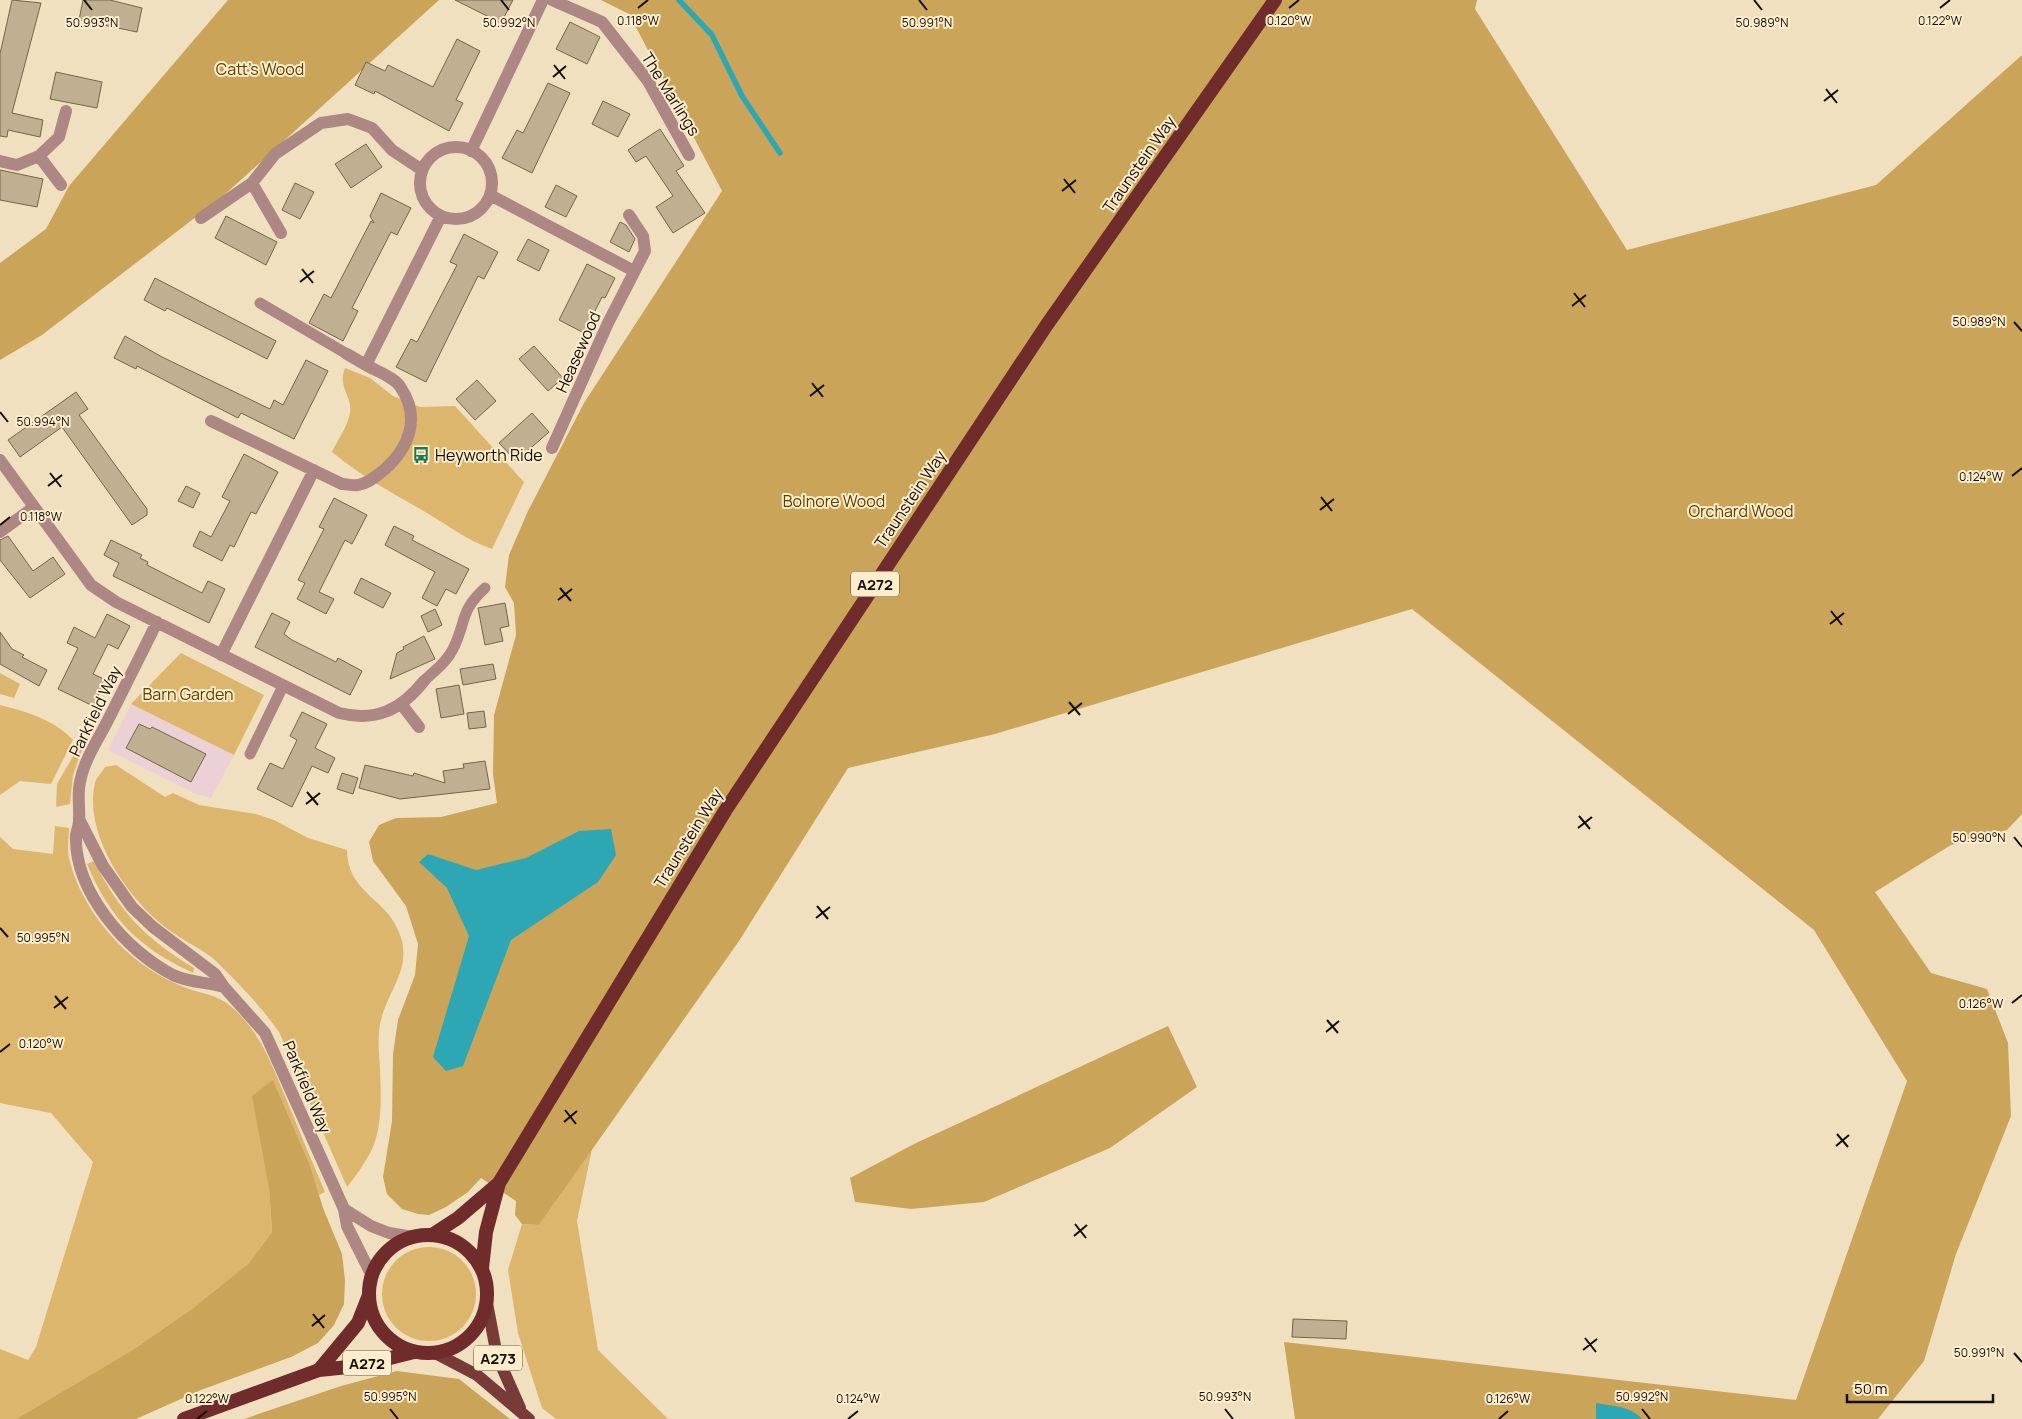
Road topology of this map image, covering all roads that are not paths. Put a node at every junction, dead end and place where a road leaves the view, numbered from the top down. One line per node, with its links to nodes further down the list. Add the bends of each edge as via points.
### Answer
1 (543, 0): 5 (street)
2 (552, 0): 6 (street, The Marlings, via 602,22 648,81)
3 (1275, 0): 37 (highway, Traunstein Way / A272, via 1046,326 725,811)
4 (66, 111): 7 (street, via 59,137)
5 (471, 151): 9 (street, via 448,148 428,160); 12 (street, via 480,156 491,174)
6 (689, 155)
7 (39, 156): 8 (street, via 17,165); 11 (street)
8 (0, 160)
9 (422, 170): 10 (street, via 392,150 372,128 348,119 321,123 276,154); 14 (street, via 420,181 425,202)
10 (252, 182): 15 (street); 16 (street)
11 (61, 185)
12 (490, 195): 14 (street, via 476,214 453,220); 17 (street)
13 (629, 215): 17 (street, Heasewood, via 642,236 645,251)
14 (442, 216): 20 (street)
15 (201, 218)
16 (281, 233)
17 (634, 271): 22 (street, Heasewood)
18 (260, 303): 19 (lane)
19 (347, 354): 20 (street)
20 (366, 365): 24 (street, via 401,386 411,408 410,436 401,452 370,481 357,485 342,484)
21 (211, 421): 24 (street)
22 (552, 448)
23 (0, 460): 25 (street)
24 (314, 470): 29 (street)
25 (34, 507): 26 (street); 28 (street, via 91,585 101,594)
26 (0, 532)
27 (485, 588): 30 (lane, via 471,600 449,655)
28 (157, 622): 29 (street); 35 (street, Parkfield Way, via 90,755 80,781)
29 (221, 655): 31 (street)
30 (424, 681): 32 (street)
31 (282, 686): 32 (street, via 325,708 351,716 368,715); 34 (lane)
32 (402, 705): 33 (street)
33 (418, 727)
34 (250, 754)
35 (79, 819): 36 (street, Parkfield Way, via 103,866 132,907 153,928 205,964); 36 (street, Parkfield Way, via 77,842 88,886 120,933 138,951 173,975)
36 (224, 987): 38 (street, Parkfield Way, via 265,1032)
37 (499, 1183): 39 (highway, Traunstein Way / A272, via 458,1218); 41 (highway, Traunstein Way / A272, via 486,1232)
38 (344, 1209): 40 (street, via 371,1226 389,1233); 42 (street, Parkfield Way, via 347,1226)
39 (432, 1235): 40 (highway); 41 (highway, via 461,1245)
40 (412, 1236): 42 (highway, via 381,1258)
41 (482, 1268): 44 (highway)
42 (372, 1276): 43 (highway)
43 (369, 1295): 45 (highway, via 373,1314 382,1331 397,1344); 47 (highway, A272, via 358,1323)
44 (487, 1302): 46 (highway, via 481,1321 469,1337 453,1348); 48 (main road, A273, via 497,1356)
45 (415, 1352): 46 (highway); 47 (highway, A272, via 358,1366)
46 (434, 1353): 48 (main road, A273, via 477,1375)
47 (319, 1370): 49 (highway, A272)
48 (525, 1415)
49 (184, 1419)

